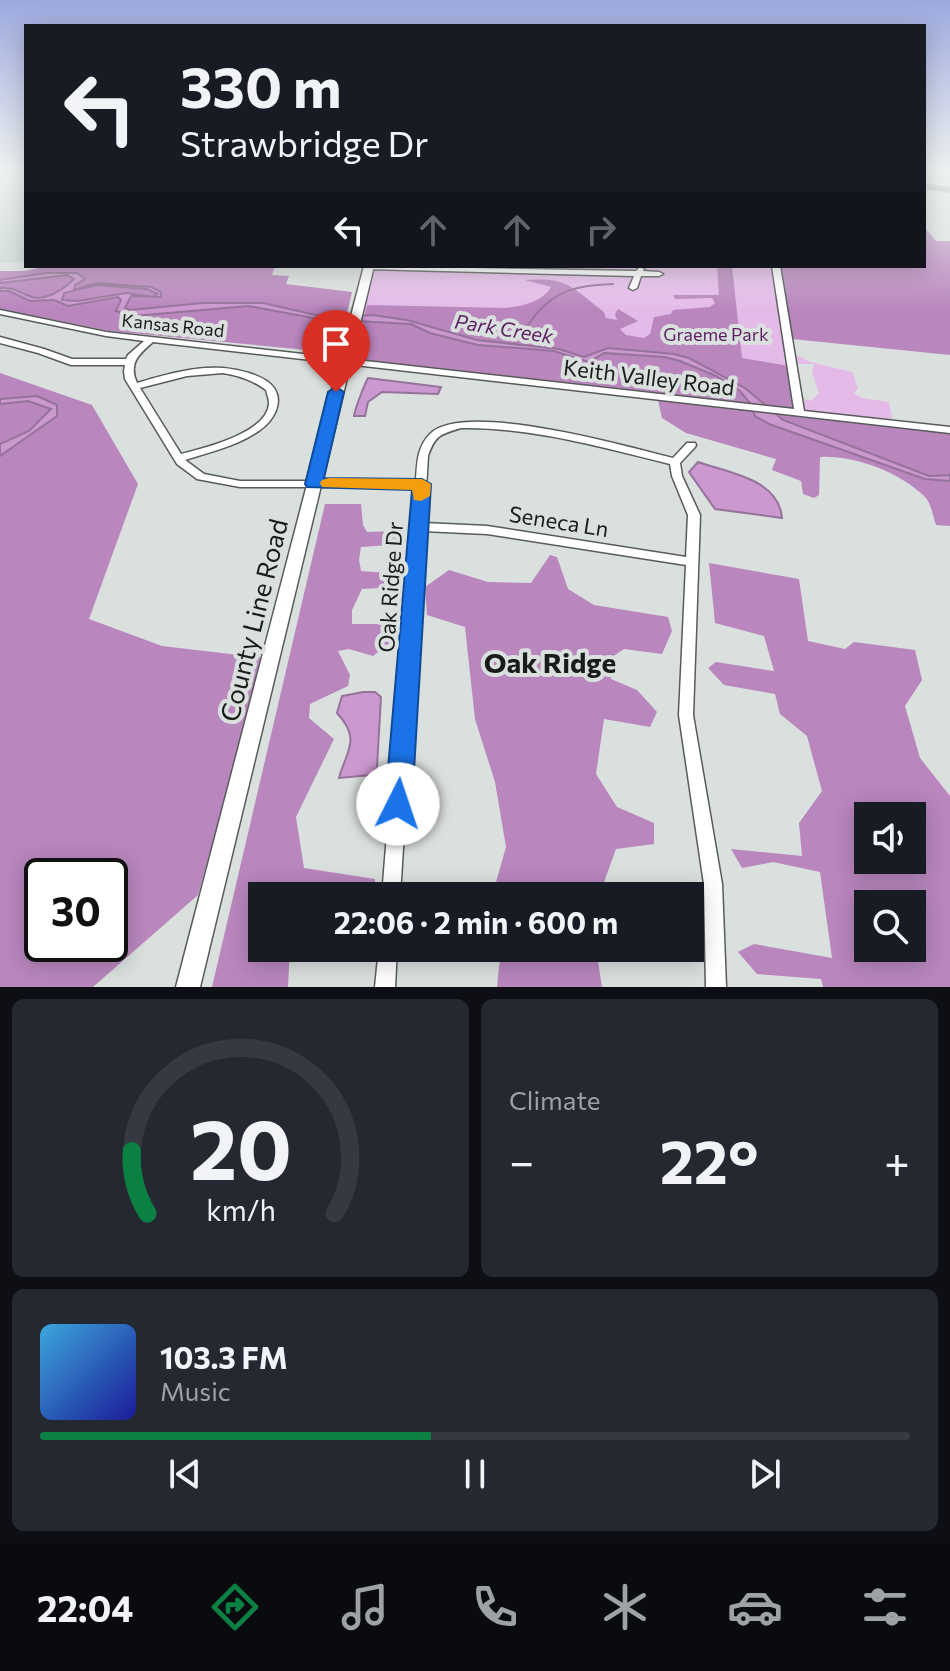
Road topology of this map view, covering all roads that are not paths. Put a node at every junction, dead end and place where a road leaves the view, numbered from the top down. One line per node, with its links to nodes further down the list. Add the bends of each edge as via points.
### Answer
1 (368, 268): 12 (main road, County Line Road)
2 (476, 268): 4 (street)
3 (776, 268): 14 (street)
4 (585, 269): 5 (street)
5 (641, 270): 6 (street); 7 (street)
6 (659, 274)
7 (633, 288)
8 (0, 312): 9 (street, Kansas Road)
9 (154, 339): 11 (street); 12 (street, Kansas Road)
10 (0, 340): 11 (street, via 71,362)
11 (132, 360): 13 (street, via 128,374)
12 (344, 361): 14 (street, Keith Valley Road); 19 (main road, County Line Road)
13 (135, 386): 17 (street); 17 (street, via 216,372 248,377 270,389 272,411 257,428)
14 (800, 414): 15 (street, Keith Valley Road)
15 (950, 430)
16 (691, 445): 18 (street)
17 (179, 458): 19 (street, via 191,472 216,482)
18 (675, 462): 20 (street, Oak Ridge Dr, via 570,435 460,425 431,438 423,456); 22 (street, via 692,503)
19 (314, 484): 20 (street); 25 (main road, County Line Road)
20 (422, 484): 21 (street, Oak Ridge Dr)
21 (419, 527): 22 (street, Seneca Ln, via 487,530); 23 (street, Oak Ridge Dr)
22 (693, 562): 27 (street, via 686,715 712,869)
23 (392, 882)
24 (387, 962): 26 (street)
25 (188, 987)
26 (385, 987)
27 (716, 987)

